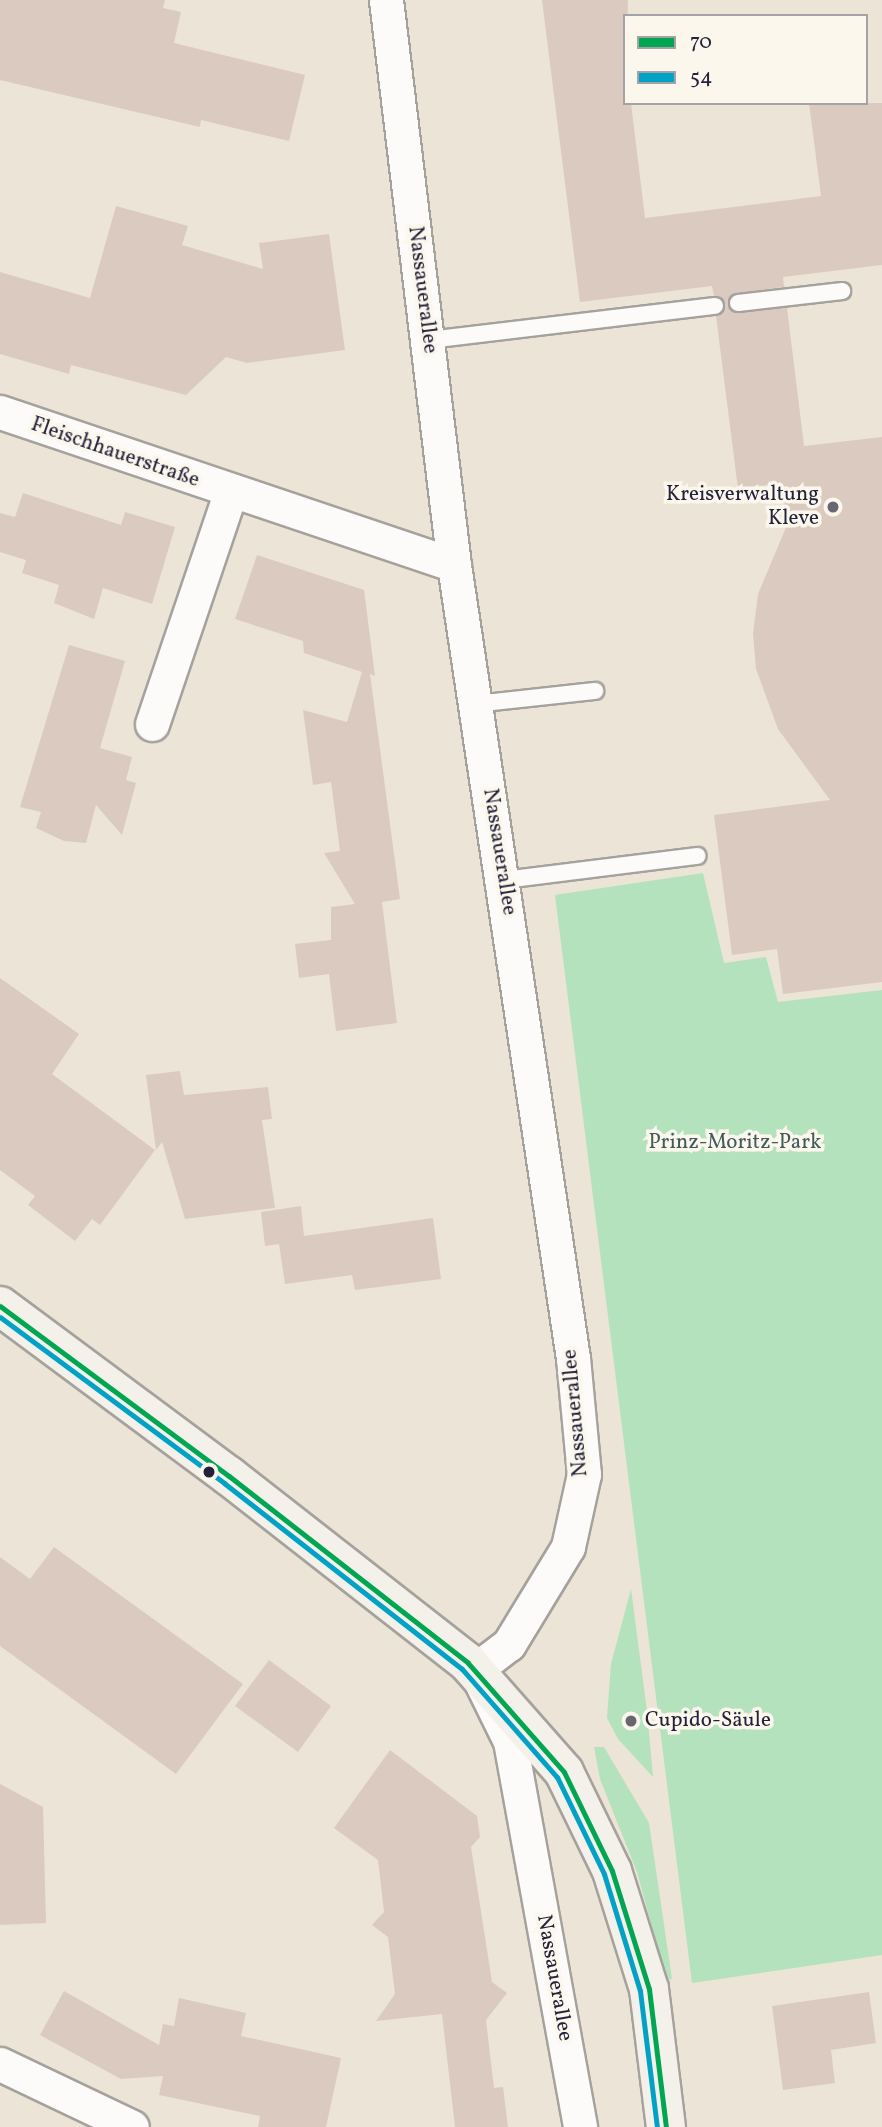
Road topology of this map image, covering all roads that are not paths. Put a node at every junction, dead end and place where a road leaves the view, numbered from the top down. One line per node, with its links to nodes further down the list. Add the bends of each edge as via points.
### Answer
1 (386, 0): 5 (street, Nassauerallee)
2 (842, 291): 3 (lane)
3 (738, 303)
4 (715, 306): 5 (lane)
5 (429, 340): 8 (street, Nassauerallee)
6 (0, 412): 7 (street, Fleischhauerstraße)
7 (230, 493): 8 (street, Fleischhauerstraße); 11 (street)
8 (454, 565): 10 (street, Nassauerallee)
9 (595, 691): 10 (lane)
10 (475, 704): 13 (street, Nassauerallee)
11 (152, 724)
12 (698, 856): 13 (lane)
13 (504, 880): 15 (street, Nassauerallee, via 573,1359 584,1474 568,1547 509,1644)
14 (0, 1306): 15 (main road, via 229,1476)
15 (475, 1670): 19 (street, Nassauerallee, via 510,1741); 20 (main road, via 564,1772 612,1871 649,1989)
16 (0, 2064): 17 (street)
17 (81, 2116): 18 (street)
18 (132, 2127)
19 (580, 2127)
20 (666, 2127)

